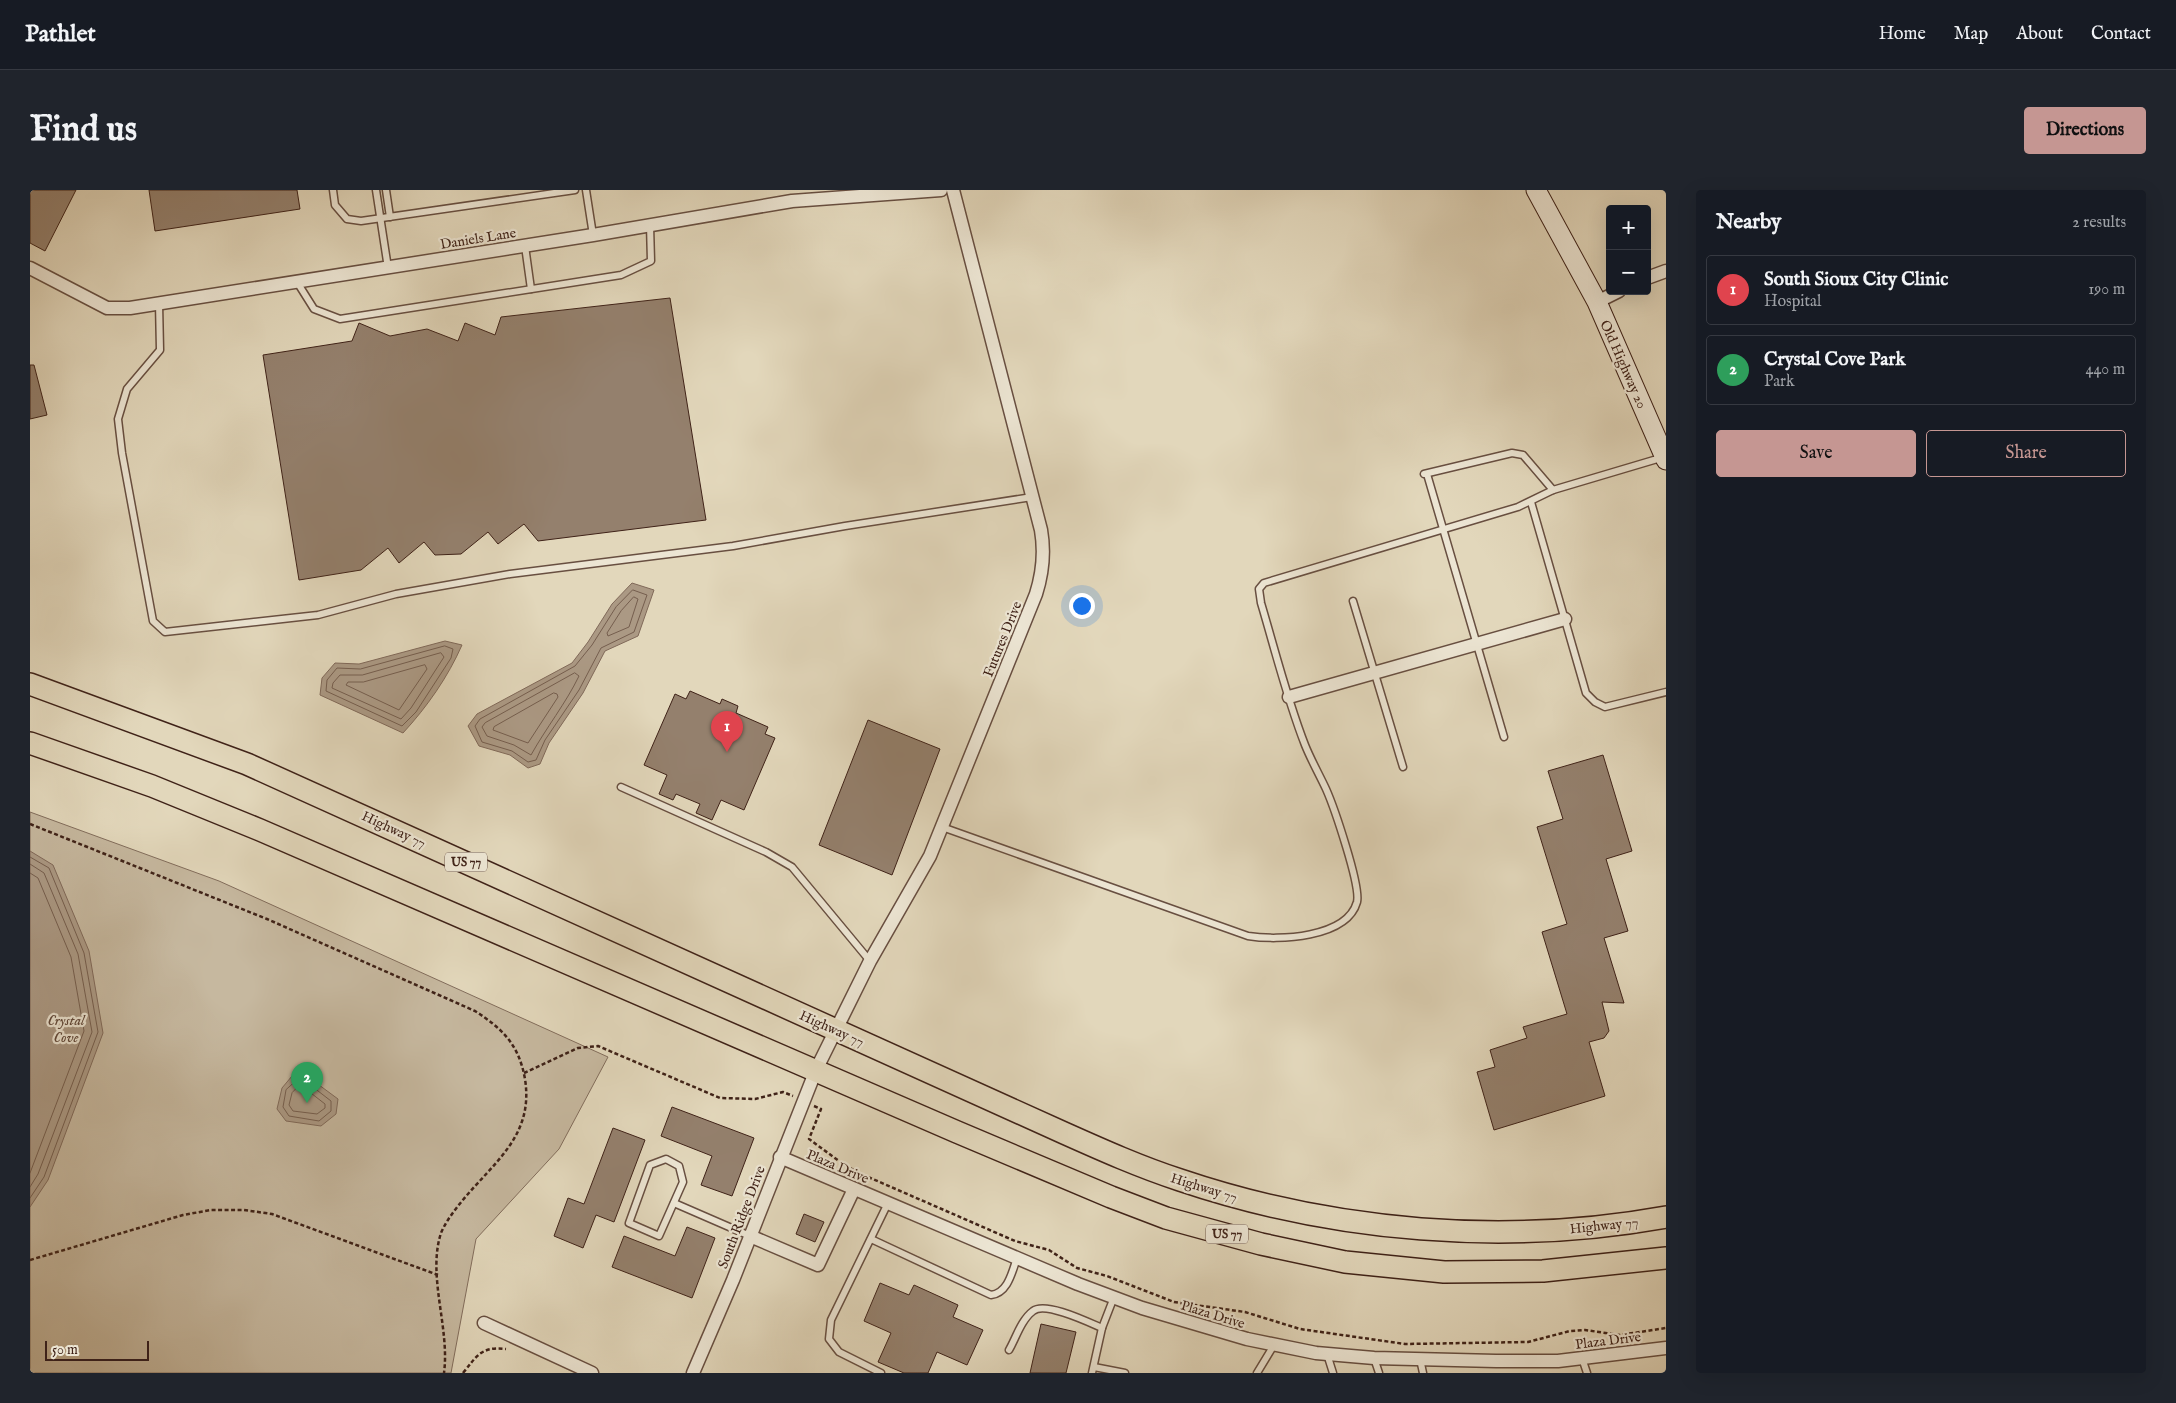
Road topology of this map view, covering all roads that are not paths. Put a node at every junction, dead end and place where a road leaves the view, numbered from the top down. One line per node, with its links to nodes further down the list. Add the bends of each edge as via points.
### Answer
1 (333, 190): 10 (lane, via 335,205 347,219)
2 (376, 190): 10 (lane)
3 (386, 190): 9 (lane)
4 (575, 190): 9 (lane)
5 (586, 190): 12 (lane)
6 (941, 190): 11 (street, Daniels Lane, via 792,201)
7 (953, 190): 25 (street, Futures Drive)
8 (1536, 190): 21 (main road, Old Highway 20)
9 (390, 217): 10 (lane)
10 (380, 218): 15 (lane)
11 (650, 225): 12 (street, Daniels Lane); 19 (lane, via 651,261 621,275)
12 (593, 235): 13 (street, Daniels Lane)
13 (525, 246): 15 (street, Daniels Lane); 19 (lane)
14 (30, 268): 22 (street, Daniels Lane, via 107,308)
15 (388, 268): 18 (street, Daniels Lane)
16 (1666, 271): 17 (street)
17 (1651, 277)
18 (298, 282): 19 (lane, via 314,309 340,320); 22 (street, Daniels Lane)
19 (531, 290)
20 (1611, 295): 21 (street)
21 (1597, 302): 23 (main road, Old Highway 20)
22 (160, 303): 25 (lane, via 160,350 127,389 118,419 153,621 165,632 318,615 396,594 510,574 733,546)
23 (1665, 458): 24 (lane)
24 (1552, 490): 26 (lane); 27 (lane, via 1523,455 1512,453 1425,474)
25 (1032, 496): 39 (street, Futures Drive, via 1044,553 1040,583)
26 (1531, 502): 27 (lane); 29 (lane)
27 (1443, 530): 30 (lane); 34 (lane, via 1264,583 1260,589 1261,603)
28 (1353, 601): 31 (lane)
29 (1565, 619): 30 (street); 33 (lane, via 1586,693 1595,702 1605,707 1620,705)
30 (1476, 644): 31 (street); 35 (lane)
31 (1375, 672): 34 (street); 37 (lane)
32 (31, 686): 41 (highway, Highway 77 / US 77, via 247,764)
33 (1666, 692)
34 (1289, 697): 39 (lane, via 1305,745 1327,791 1358,893 1342,923 1324,930 1280,938 1248,936)
35 (1504, 737)
36 (30, 743): 42 (highway, US 77, via 152,786 260,830)
37 (1403, 767)
38 (621, 787): 40 (lane, via 766,852 792,867)
39 (942, 827): 40 (street, Futures Drive, via 920,875)
40 (870, 961): 41 (street, Futures Drive)
41 (836, 1030): 42 (street, Futures Drive); 47 (highway, Highway 77 / US 77, via 1064,1133 1146,1167 1234,1197 1377,1224 1472,1232 1568,1229)
42 (816, 1070): 43 (street, South Ridge Drive); 51 (highway, US 77, via 1111,1197 1166,1218 1261,1244 1345,1262 1444,1272 1543,1271)
43 (780, 1157): 44 (street, Plaza Drive); 48 (street, South Ridge Drive)
44 (854, 1189): 46 (street, Plaza Drive); 48 (street, via 818,1266)
45 (674, 1203): 45 (lane, via 659,1236 629,1223 650,1165 666,1159 679,1166 683,1182); 48 (lane)
46 (888, 1203): 49 (lane); 50 (street, Plaza Drive)
47 (1666, 1217)
48 (750, 1236): 64 (street, South Ridge Drive)
49 (871, 1239): 50 (lane, via 991,1295 1010,1281); 65 (lane, via 831,1320 830,1339 839,1352)
50 (1016, 1258): 52 (street, Plaza Drive)
51 (1666, 1258)
52 (1114, 1297): 54 (lane); 55 (street, Plaza Drive, via 1247,1340)
53 (484, 1323): 63 (street)
54 (1102, 1328): 57 (lane, via 1054,1310 1034,1309); 62 (lane)
55 (1274, 1345): 58 (street, Plaza Drive); 67 (lane)
56 (1666, 1348): 60 (street, Plaza Drive)
57 (1009, 1350)
58 (1327, 1354): 59 (street, Plaza Drive); 68 (lane)
59 (1374, 1358): 61 (street, Plaza Drive); 69 (lane)
60 (1582, 1358): 61 (street, Plaza Drive, via 1558,1361); 71 (lane)
61 (1420, 1359): 70 (lane)
62 (1093, 1370): 66 (lane)
63 (592, 1373)
64 (694, 1373)
65 (881, 1373)
66 (1125, 1373)
67 (1257, 1373)
68 (1333, 1373)
69 (1380, 1373)
70 (1424, 1373)
71 (1587, 1373)

